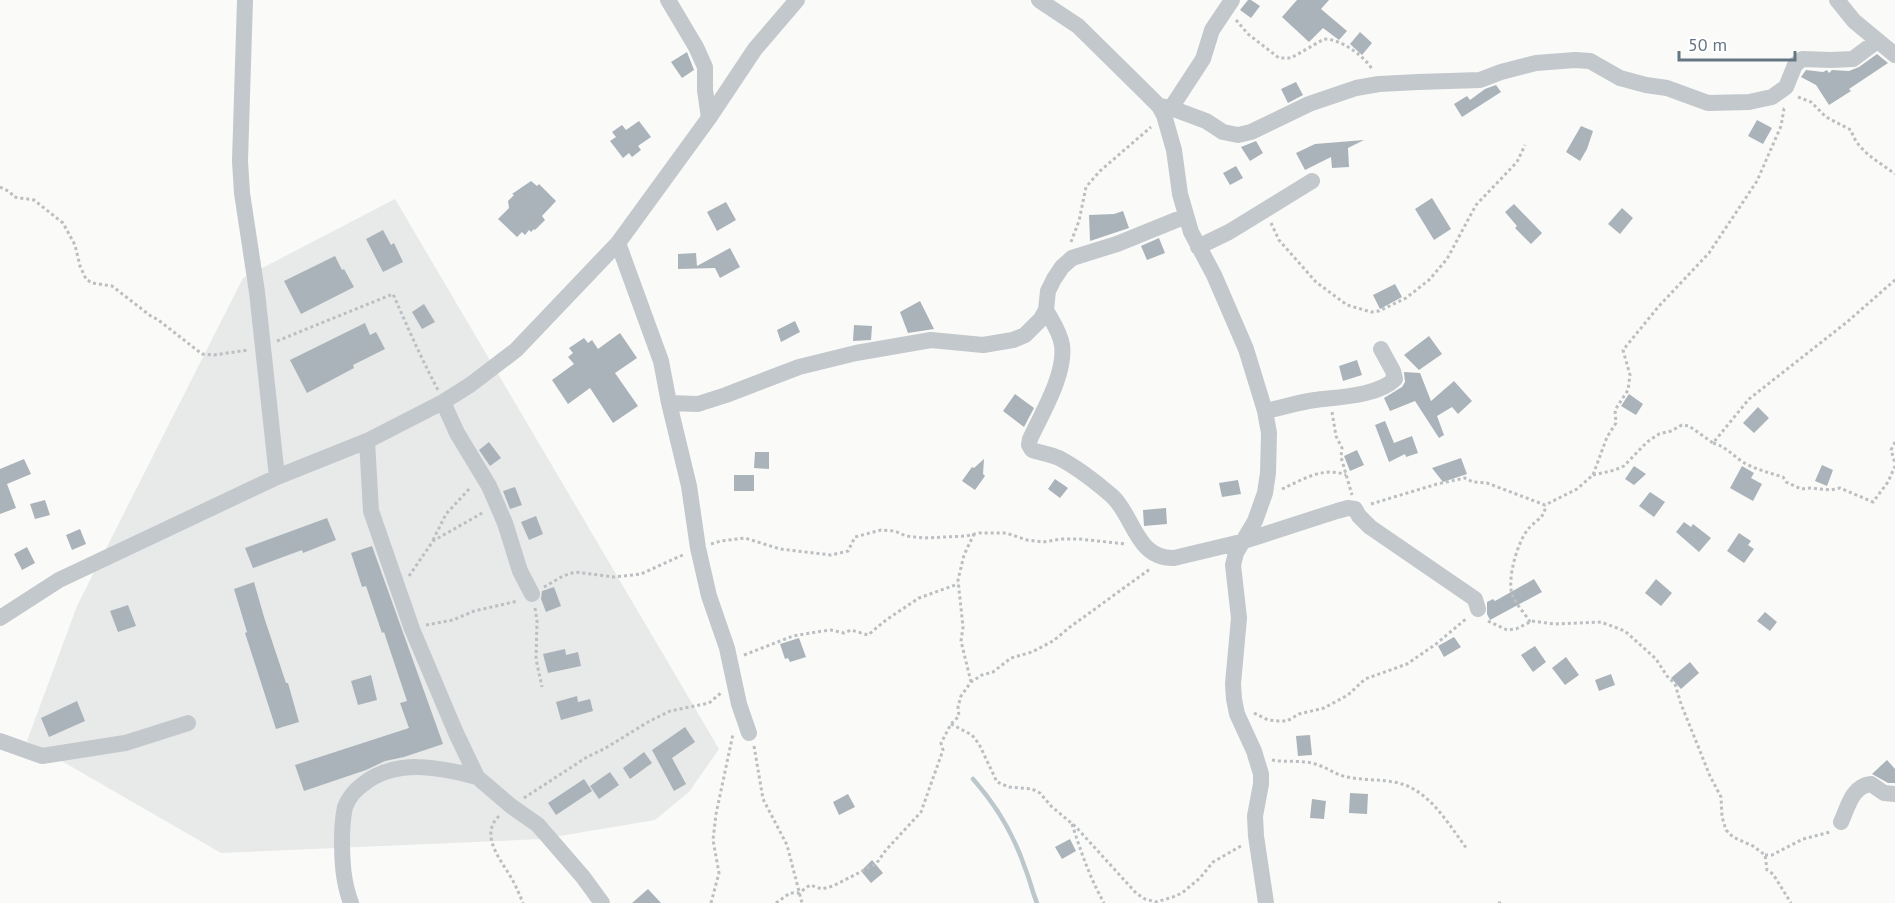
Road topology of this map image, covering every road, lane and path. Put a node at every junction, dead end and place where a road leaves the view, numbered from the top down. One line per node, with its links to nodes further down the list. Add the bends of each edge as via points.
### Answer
1 (245, 0): 23 (street, via 240,161)
2 (668, 0): 11 (street, via 705,67)
3 (797, 0): 11 (street, via 755,49)
4 (1039, 0): 10 (street, via 1078,26)
5 (1837, 0): 7 (street)
6 (1230, 3): 9 (path, via 1238,24 1279,58 1291,58 1330,39 1350,48 1370,65); 10 (street, via 1212,30 1203,59)
7 (1877, 41): 8 (street); 9 (street, via 1853,58 1802,59 1786,87 1772,97 1749,102 1708,103 1667,88 1620,78 1590,62 1575,60 1536,63 1480,80)
8 (1895, 55)
9 (1379, 84): 10 (street, via 1309,104 1238,135)
10 (1164, 110): 17 (street); 20 (path, via 1086,187 1079,221)
11 (709, 118): 18 (street)
12 (1525, 145): 16 (path, via 1517,162 1476,205 1447,259 1429,280 1406,298 1379,311 1347,305 1316,282 1279,240)
13 (1895, 174): 35 (path, via 1854,141 1851,130 1826,117 1811,102 1799,97 1784,109 1761,172 1709,254 1623,350 1630,375 1628,390 1615,410 1616,423)
14 (1312, 182): 16 (street)
15 (0, 187): 23 (path, via 14,197 33,200 63,224 86,279 112,286 198,352 214,355)
16 (1265, 210): 19 (street)
17 (1186, 216): 19 (street); 20 (street, via 1072,258)
18 (618, 243): 26 (street, via 516,350); 27 (street, via 661,361)
19 (1198, 247): 28 (street, via 1246,349)
20 (1062, 267): 22 (street, via 1048,291)
21 (1895, 280): 31 (path, via 1749,399)
22 (1046, 310): 27 (street, via 1032,328 1013,340 983,345 932,340 799,367 698,404); 44 (street, via 1062,345 1062,362 1029,445 1032,450 1058,458 1114,499)
23 (263, 347): 26 (path, via 393,294); 36 (street)
24 (1381, 349): 25 (street, via 1395,379 1358,395)
25 (1332, 399): 28 (street); 34 (path)
26 (443, 402): 29 (street); 33 (street)
27 (669, 403): 45 (street, via 689,486)
28 (1265, 411): 37 (street, via 1269,433)
29 (367, 441): 36 (street); 48 (street, via 371,511)
30 (1895, 442): 32 (path, via 1891,450)
31 (1713, 443): 32 (path, via 1746,463 1783,477 1793,486 1840,488 1872,502 1888,482); 35 (path, via 1682,425 1653,438 1624,466)
32 (1895, 464)
33 (484, 475): 38 (street); 42 (path, via 446,514)
34 (1346, 475): 37 (path, via 1334,471 1318,473); 40 (path)
35 (1593, 475): 39 (path, via 1577,489)
36 (277, 477): 51 (street, via 59,580)
37 (1265, 494): 43 (street, via 1255,521)
38 (496, 504): 42 (path); 49 (street)
39 (1545, 505): 40 (path, via 1465,478); 52 (path, via 1544,516 1524,534 1511,579 1512,595)
40 (1355, 509): 43 (street, via 1337,511); 50 (street, via 1370,527 1475,599)
41 (974, 534): 44 (path, via 1006,533 1043,542 1079,539); 45 (path, via 924,538 881,530 855,537 848,551 831,555 780,549 746,538); 47 (path, via 964,555)
42 (433, 541): 48 (path)
43 (1241, 542): 46 (street); 63 (street, via 1233,565 1239,618 1233,684 1237,714)
44 (1146, 547): 46 (street)
45 (698, 548): 49 (path, via 641,574 614,577 575,572); 54 (street)
46 (1164, 559): 56 (path, via 1053,642 1011,658)
47 (958, 584): 54 (path, via 919,598 868,635 831,630 793,636); 56 (path, via 961,641)
48 (399, 591): 53 (street)
49 (532, 594): 53 (path, via 513,604); 57 (path)
50 (1478, 609): 52 (path, via 1485,620 1507,630); 58 (path, via 1407,664 1365,679 1348,695 1324,708 1278,722)
51 (0, 618)
52 (1530, 622): 71 (path, via 1601,622 1625,632 1656,658 1675,684 1721,797 1726,830)
53 (412, 629): 64 (street)
54 (729, 661): 55 (street)
55 (734, 682): 61 (street); 66 (path, via 709,703 670,711 640,726)
56 (971, 682): 60 (path, via 961,696 959,716)
57 (542, 687)
58 (1249, 708)
59 (188, 723): 62 (street, via 125,743 42,756)
60 (951, 724): 68 (path, via 972,735 998,782 1040,793); 72 (path, via 941,743 943,750 921,812 876,864 833,886 822,889 810,885)
61 (749, 733): 72 (path, via 757,755 763,799 786,845); 76 (path, via 734,730 716,814 713,840 719,873)
62 (0, 741)
63 (1254, 751): 69 (street, via 1261,774); 70 (path, via 1280,762 1309,763 1346,777 1393,782 1415,789 1436,808)
64 (477, 777): 66 (street); 73 (street, via 447,769 393,769 372,777 357,789 346,804 342,829)
65 (1895, 794): 67 (street, via 1865,784 1854,794)
66 (511, 806): 74 (path, via 494,822 492,845); 75 (street, via 538,825)
67 (1841, 822): 71 (path, via 1833,831)
68 (1072, 823): 69 (path, via 1137,893 1156,902 1182,893 1213,862); 79 (path)
69 (1256, 836): 80 (street)
70 (1467, 849)
71 (1765, 855): 81 (path, via 1767,870)
72 (799, 893): 77 (path, via 790,893); 78 (path)
73 (347, 898)
74 (523, 903)
75 (602, 903)
76 (711, 903)
77 (776, 903)
78 (802, 903)
79 (1104, 903)
80 (1266, 903)
81 (1791, 903)

